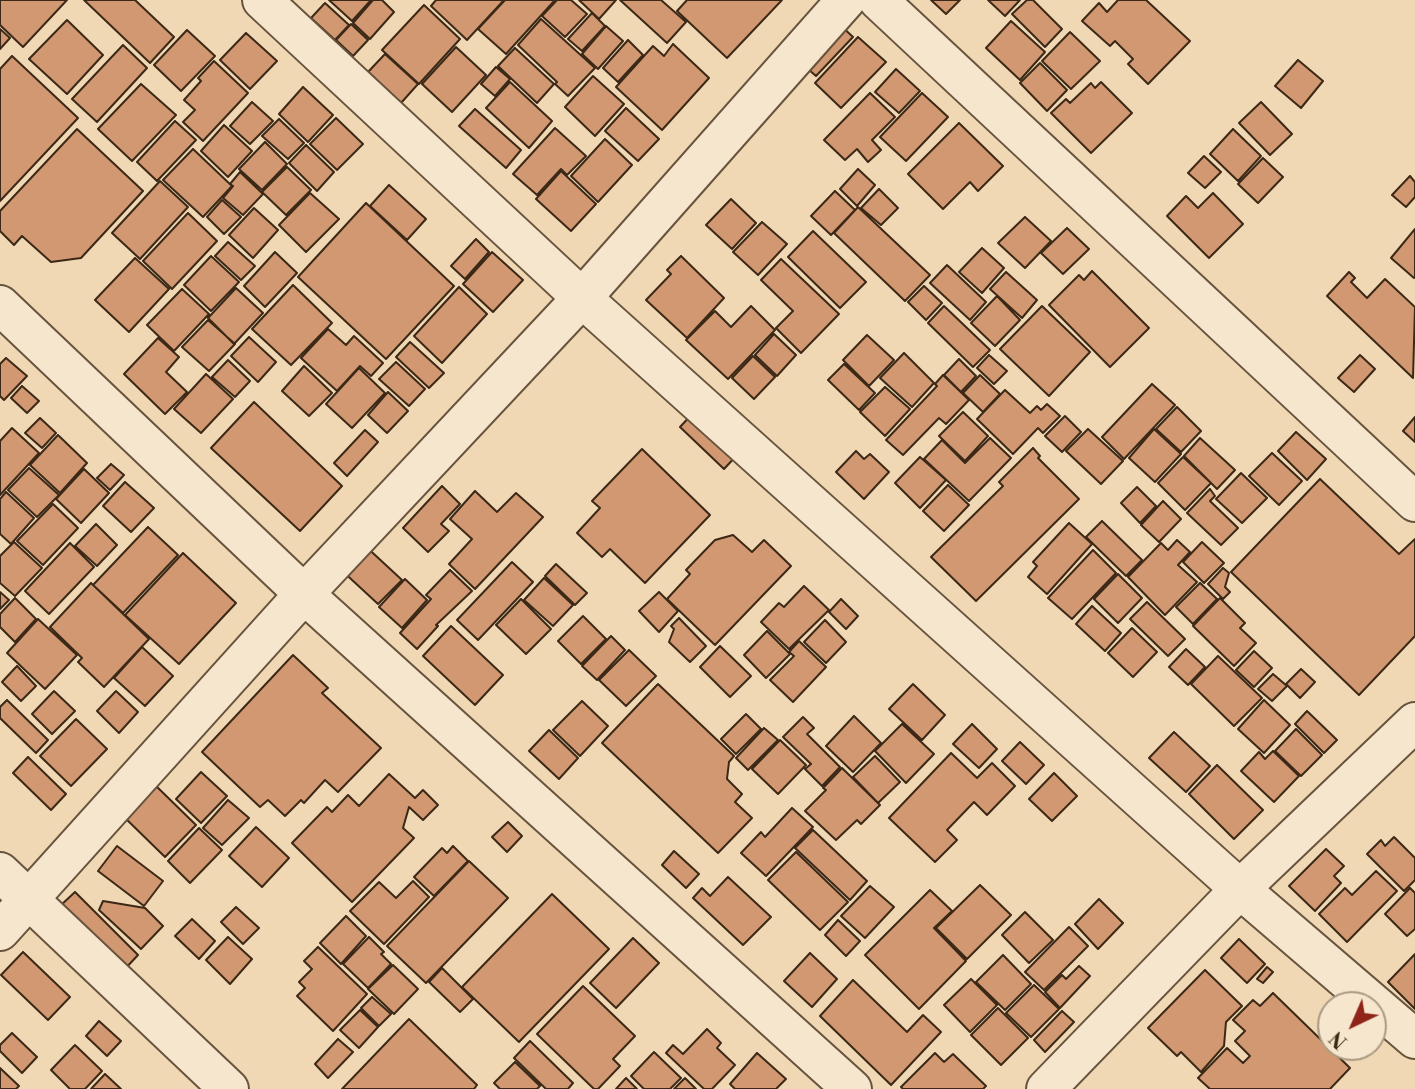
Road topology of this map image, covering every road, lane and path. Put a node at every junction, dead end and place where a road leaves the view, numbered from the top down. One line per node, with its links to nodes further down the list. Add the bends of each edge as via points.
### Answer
1 (262, 0): 4 (street)
2 (846, 0): 4 (street)
3 (877, 0): 6 (street)
4 (582, 298): 7 (street); 10 (street)
5 (0, 305): 7 (street)
6 (1415, 502)
7 (304, 594): 11 (street); 15 (street)
8 (1415, 722): 10 (street)
9 (0, 872): 11 (street)
10 (1240, 889): 13 (street); 16 (street)
11 (29, 900): 12 (street); 14 (street)
12 (0, 931)
13 (1415, 1039)
14 (229, 1089)
15 (852, 1089)
16 (1046, 1089)

